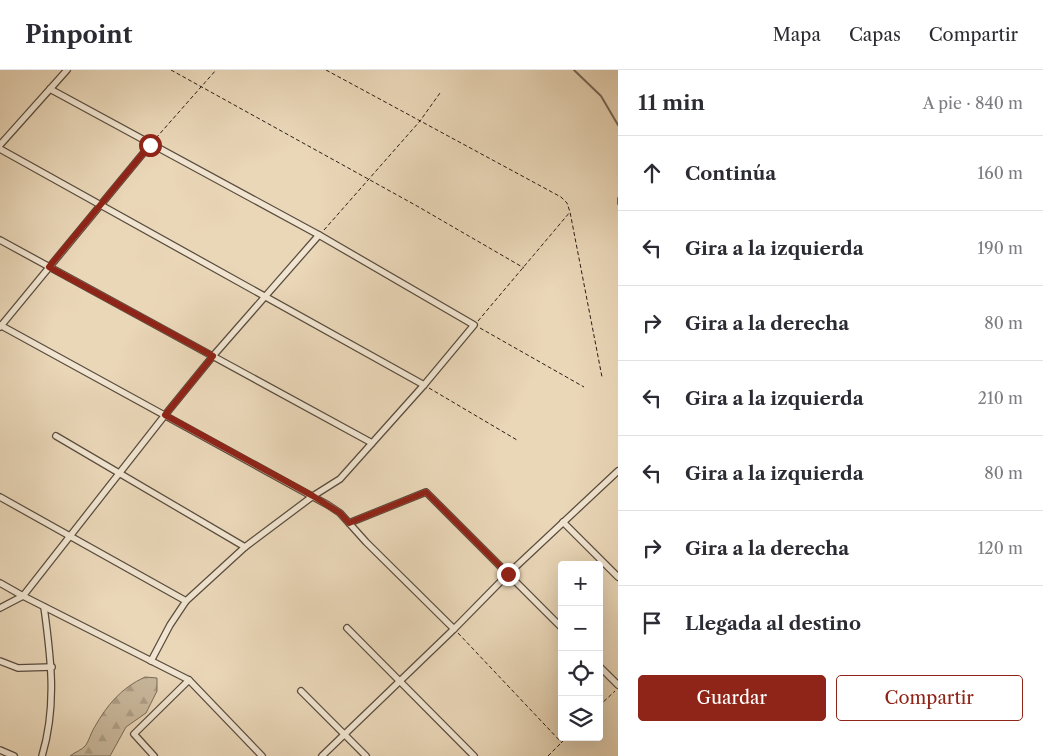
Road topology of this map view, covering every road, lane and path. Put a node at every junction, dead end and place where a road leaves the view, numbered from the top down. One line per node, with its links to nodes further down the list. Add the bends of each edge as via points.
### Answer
1 (67, 70): 6 (street)
2 (171, 70): 5 (path)
3 (216, 70): 5 (path)
4 (326, 70): 8 (path)
5 (201, 87): 9 (path); 11 (path)
6 (50, 89): 9 (street); 10 (street)
7 (440, 93): 8 (path)
8 (420, 121): 11 (path); 13 (path, via 561,197)
9 (150, 145): 12 (street); 14 (street)
10 (0, 147): 12 (street)
11 (368, 180): 14 (path); 17 (path)
12 (100, 205): 16 (street); 18 (street)
13 (570, 212): 17 (path); 22 (path)
14 (319, 235): 18 (street); 19 (street)
15 (0, 240): 16 (street)
16 (49, 267): 20 (street); 21 (street)
17 (524, 268): 19 (path)
18 (266, 296): 21 (street); 23 (street)
19 (474, 325): 23 (street); 24 (path)
20 (0, 326): 25 (street)
21 (213, 356): 25 (street); 28 (street)
22 (602, 378)
23 (424, 385): 27 (path); 28 (street)
24 (584, 387)
25 (165, 415): 30 (street); 31 (street)
26 (56, 436): 30 (street)
27 (517, 440)
28 (372, 443): 31 (street, via 340,479)
29 (617, 472): 33 (street)
30 (119, 473): 35 (street); 36 (street)
31 (313, 496): 34 (street, via 340,513); 36 (street)
32 (0, 497): 35 (street)
33 (564, 522): 37 (street); 38 (street)
34 (349, 523): 37 (street, via 426,492); 46 (street)
35 (69, 536): 40 (street); 41 (street)
36 (245, 547): 41 (street)
37 (508, 574): 44 (street); 46 (street)
38 (618, 577)
39 (0, 583): 40 (street)
40 (23, 596): 42 (street); 43 (street)
41 (186, 601): 48 (street)
42 (44, 607): 48 (street); 49 (street)
43 (0, 608)
44 (558, 624)
45 (347, 628): 52 (street)
46 (454, 629): 52 (street); 57 (path)
47 (0, 661): 49 (street, via 18,668)
48 (151, 661): 51 (street)
49 (52, 667): 60 (street, via 50,715)
50 (603, 670): 53 (street)
51 (188, 680): 61 (street, via 134,734); 62 (street)
52 (398, 681): 56 (street); 65 (street)
53 (618, 687): 55 (path)
54 (301, 692): 56 (street)
55 (603, 702)
56 (343, 735): 63 (street); 64 (street)
57 (562, 743): 66 (path)
58 (0, 750): 59 (street)
59 (14, 756)
60 (42, 756)
61 (154, 756)
62 (262, 756)
63 (322, 756)
64 (366, 756)
65 (474, 756)
66 (548, 756)

